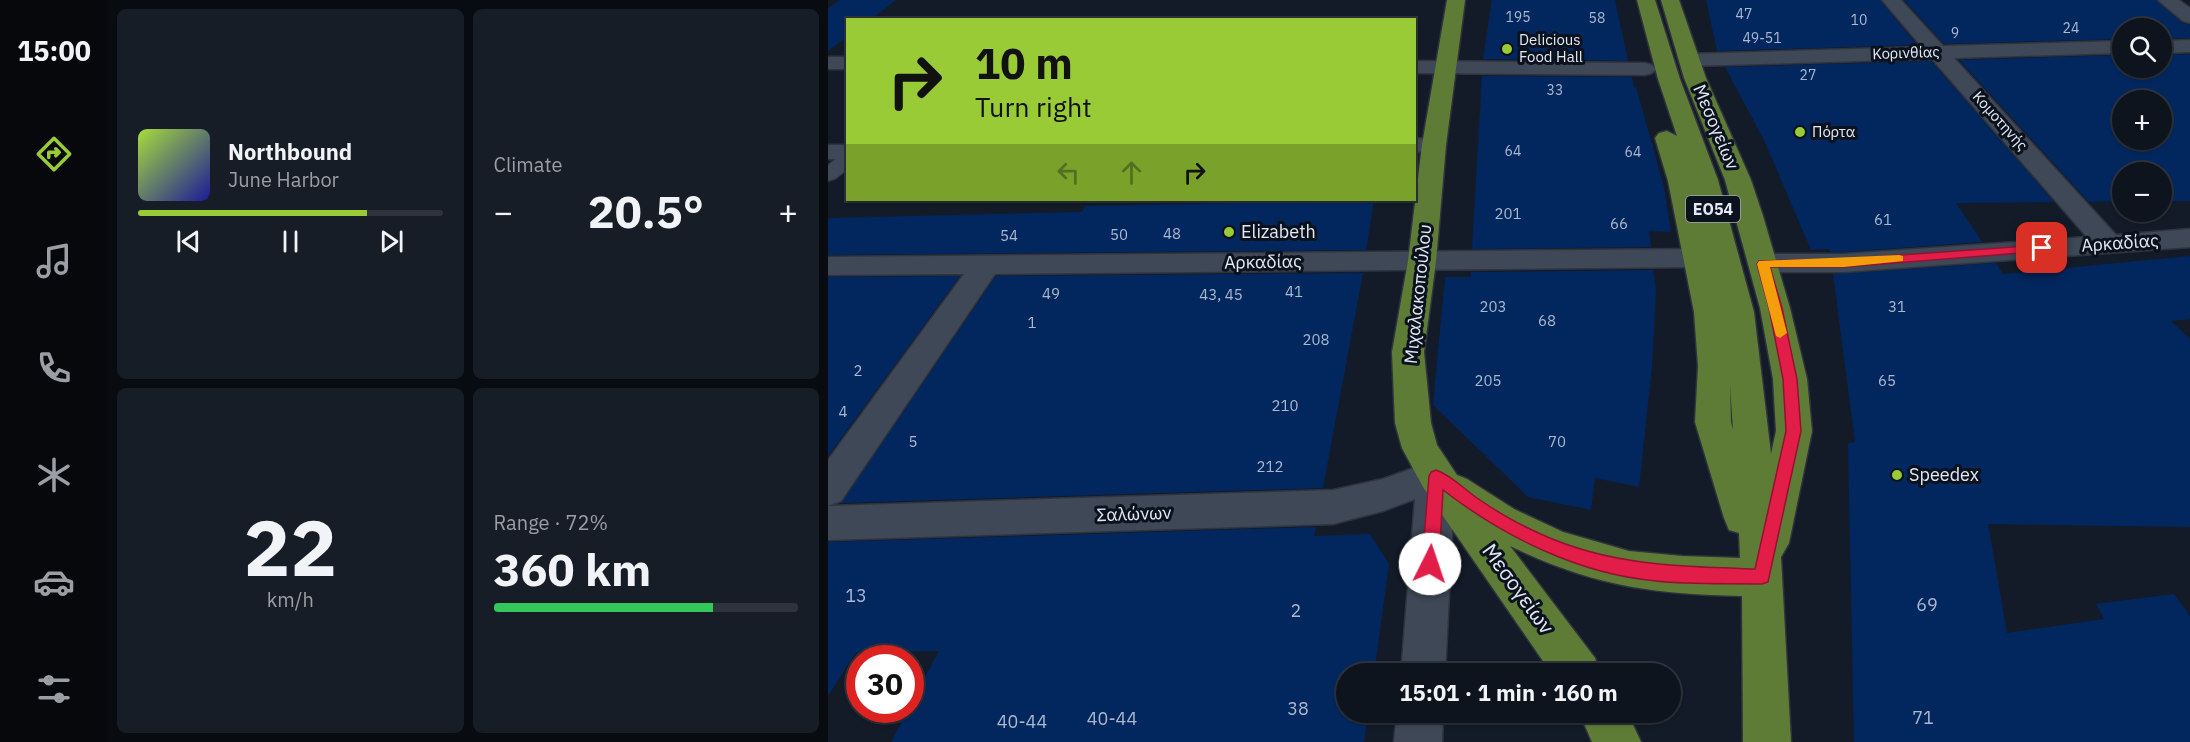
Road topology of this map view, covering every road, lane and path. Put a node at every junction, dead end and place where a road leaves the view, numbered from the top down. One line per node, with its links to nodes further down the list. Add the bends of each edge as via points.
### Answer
1 (1456, 0): 16 (main road, Μιχαλακοπούλου)
2 (1628, 0): 17 (main road, ΕΟ54)
3 (1646, 0): 30 (main road, Μεσογείων / ΕΟ54, via 1705,180 1738,312 1746,369)
4 (1670, 0): 12 (main road, Μεσογείων / ΕΟ54)
5 (1891, 0): 11 (street, Κομοτηνής)
6 (2167, 0): 7 (street)
7 (2190, 17)
8 (2172, 46): 9 (street)
9 (2190, 46)
10 (2112, 47): 11 (street, Κορινθίας)
11 (1938, 52): 12 (street, Κορινθίας); 24 (street, Κομοτηνής)
12 (1689, 60): 27 (main road, Μεσογείων / ΕΟ54, via 1738,180)
13 (828, 63): 14 (street)
14 (846, 63)
15 (1416, 67): 16 (street)
16 (1446, 68): 17 (street); 18 (main road, Μιχαλακοπούλου)
17 (1645, 69): 25 (main road, ΕΟ54, via 1681,181)
18 (1424, 145): 26 (main road, Μιχαλακοπούλου)
19 (828, 152): 20 (street)
20 (846, 152)
21 (846, 161): 22 (street)
22 (828, 175)
23 (2190, 238): 24 (street, Αρκαδίας)
24 (2109, 243): 27 (street, Αρκαδίας, via 1844,263)
25 (1698, 258): 26 (street, Αρκαδίας); 30 (main road, ΕΟ54, via 1710,312 1714,366)
26 (1422, 261): 28 (street, Αρκαδίας); 31 (main road, Μιχαλακοπούλου, via 1408,352 1413,423 1420,448)
27 (1763, 264): 34 (main road, Μεσογείων / ΕΟ54, via 1790,379 1794,431)
28 (986, 265): 29 (street, Αρκαδίας); 32 (street)
29 (828, 266)
30 (1731, 424): 34 (main road, ΕΟ54)
31 (1436, 476): 33 (street, Σαλώνων, via 1333,507); 34 (main road, via 1474,505 1524,534 1573,555 1656,573); 35 (street); 36 (main road, Μεσογείων)
32 (828, 490)
33 (828, 523)
34 (1762, 577): 41 (main road, ΕΟ54)
35 (1424, 663)
36 (1571, 663)
37 (1419, 723): 39 (street)
38 (1608, 723): 40 (main road)
39 (1418, 742)
40 (1617, 742)
41 (1767, 742)

